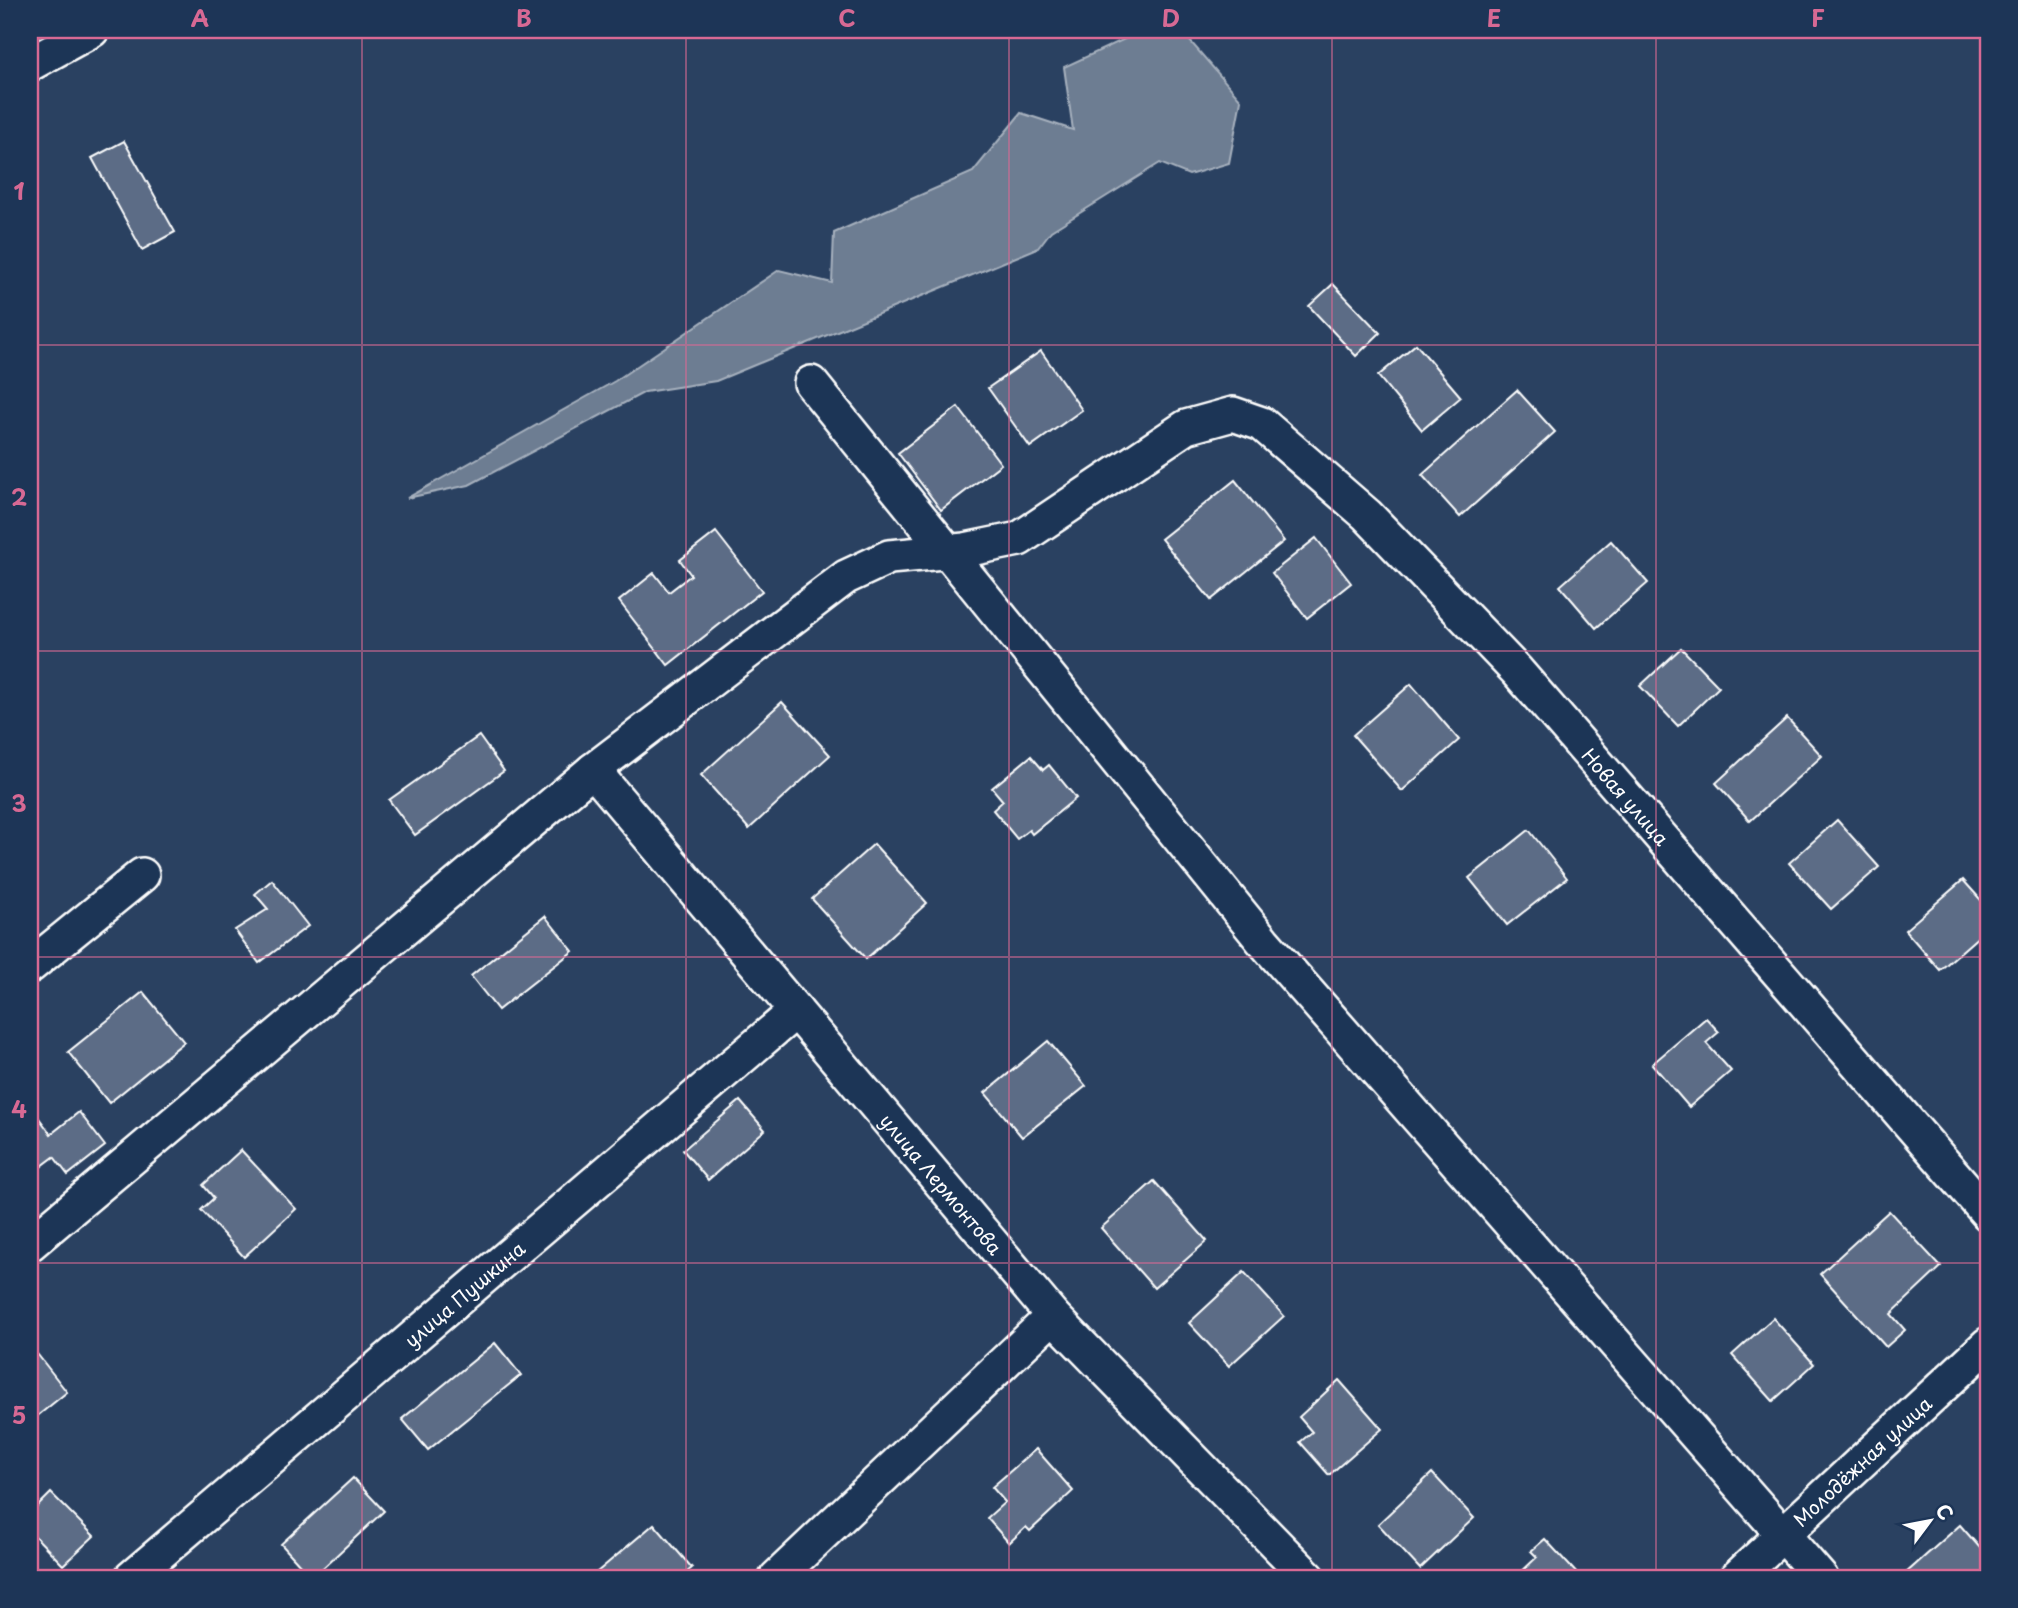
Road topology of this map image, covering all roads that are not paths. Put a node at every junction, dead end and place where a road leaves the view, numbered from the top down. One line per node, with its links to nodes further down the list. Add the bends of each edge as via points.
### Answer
1 (92, 30): 2 (street)
2 (30, 64)
3 (810, 383): 4 (street)
4 (945, 551): 5 (street, via 889,557 846,577); 9 (street, Новая улица, via 1019,539 1186,427 1233,414 1262,424 1367,515 1517,671); 13 (street, via 1263,941)
5 (593, 770): 8 (street, улица Лермонтова); 10 (street)
6 (142, 875): 7 (street)
7 (30, 966)
8 (796, 1011): 11 (street, улица Лермонтова); 14 (street, улица Пушкина)
9 (1988, 1214)
10 (30, 1244)
11 (1053, 1315): 15 (street); 16 (street, улица Лермонтова)
12 (1988, 1344): 13 (street, Молодёжная улица)
13 (1783, 1534): 17 (street, Молодёжная улица); 18 (street)
14 (131, 1578)
15 (776, 1578)
16 (1309, 1578)
17 (1736, 1578)
18 (1821, 1578)

